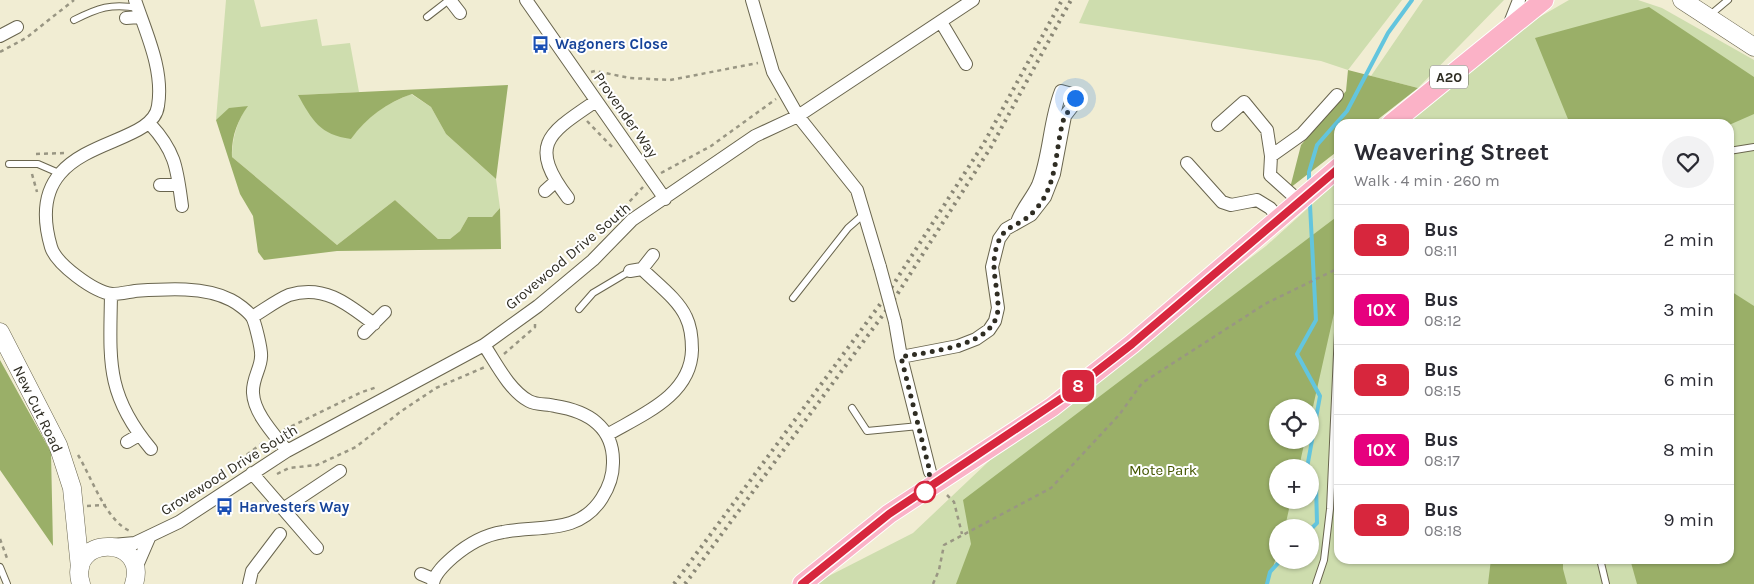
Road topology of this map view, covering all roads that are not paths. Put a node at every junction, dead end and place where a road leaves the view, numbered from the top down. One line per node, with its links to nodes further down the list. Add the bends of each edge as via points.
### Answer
1 (450, 0): 10 (street); 11 (lane)
2 (526, 0): 22 (street, Provender Way)
3 (752, 0): 23 (street, via 770,62)
4 (973, 0): 15 (street, Grovewood Drive South)
5 (1519, 0): 17 (street)
6 (1544, 0): 17 (main road, A20)
7 (1682, 0): 12 (street)
8 (1728, 0): 12 (lane)
9 (138, 8): 13 (street); 14 (lane, via 118,4 96,9); 25 (street, via 153,52 159,93 158,108)
10 (460, 13)
11 (427, 16)
12 (1708, 17): 19 (street)
13 (126, 18)
14 (74, 20)
15 (942, 22): 20 (street); 23 (street, Grovewood Drive South)
16 (17, 27): 18 (street)
17 (1508, 30): 24 (main road, A20)
18 (0, 36)
19 (1754, 47)
20 (966, 64)
21 (1337, 95): 29 (street, via 1302,134)
22 (596, 101): 34 (street, via 553,133 547,144 547,167); 39 (street, Provender Way, via 646,181)
23 (798, 116): 39 (street, Grovewood Drive South, via 755,136); 42 (street, via 857,190)
24 (1407, 116)
25 (150, 124): 33 (street, via 76,158); 36 (street, via 164,139 174,158)
26 (1218, 125): 29 (street, via 1244,102 1267,130)
27 (1754, 147): 28 (lane)
28 (1734, 150)
29 (1271, 156): 40 (street, via 1270,175)
30 (1187, 163): 43 (street, via 1222,202 1232,205 1257,200)
31 (10, 164): 33 (lane, via 30,164)
32 (1334, 172): 40 (main road)
33 (61, 174): 47 (street, via 50,190 46,206 51,249 67,268 84,281)
34 (555, 182): 37 (street); 38 (street)
35 (160, 185): 36 (street)
36 (179, 185): 41 (street)
37 (545, 190)
38 (568, 198)
39 (665, 199): 53 (street, Grovewood Drive South, via 632,220 593,260)
40 (1298, 201): 43 (main road)
41 (182, 206)
42 (864, 214): 48 (lane, via 848,228); 54 (street, bridge, via 896,322)
43 (1278, 218): 79 (main road, via 1125,350 1052,406 889,514)
44 (1018, 222): 44 (street, via 1022,209 1037,186 1053,110 1061,91 1072,94 1075,103 1065,116 1045,197 1031,215); 54 (street, via 1006,229 994,252 992,267 998,308 989,330 958,346)
45 (653, 255): 46 (street)
46 (636, 270): 49 (lane, via 593,293); 58 (street, via 686,316 692,338 692,361 684,380 670,397)
47 (111, 294): 51 (street, via 185,290 216,294 233,301); 59 (street, via 113,384)
48 (793, 298)
49 (579, 308)
50 (385, 312): 51 (street, via 369,329 338,298 310,292 289,296)
51 (252, 317): 62 (street, via 262,358 254,375 252,394 258,411)
52 (0, 332): 67 (street, New Cut Road, via 58,445 72,488)
53 (484, 345): 58 (street, via 518,392 530,402 584,413); 62 (street, Grovewood Drive South)
54 (901, 357): 57 (street)
55 (852, 408): 57 (lane, via 867,431)
56 (1334, 421): 80 (lane, via 1330,509 1324,560)
57 (919, 426): 64 (street)
58 (607, 434): 76 (street, via 614,453 613,472 608,488 586,517 560,527 502,532 481,538 463,548)
59 (139, 435): 60 (street); 61 (street)
60 (127, 442)
61 (151, 449)
62 (287, 451): 65 (street, Grovewood Drive South)
63 (340, 471): 66 (street)
64 (930, 472)
65 (257, 478): 66 (street); 69 (street, Grovewood Drive South)
66 (283, 509): 71 (street)
67 (76, 518): 70 (street, New Cut Road); 75 (street, New Cut Road)
68 (280, 534): 78 (street, via 252,571)
69 (149, 538): 70 (street, Grovewood Drive South, via 135,543); 74 (street)
70 (103, 546): 74 (street, via 126,552); 75 (street, via 86,556)
71 (317, 548)
72 (1601, 564): 81 (lane)
73 (0, 567): 77 (lane)
74 (137, 578)
75 (80, 579)
76 (429, 579)
77 (7, 584)
78 (249, 584)
79 (802, 584)
80 (1316, 584)
81 (1606, 584)

